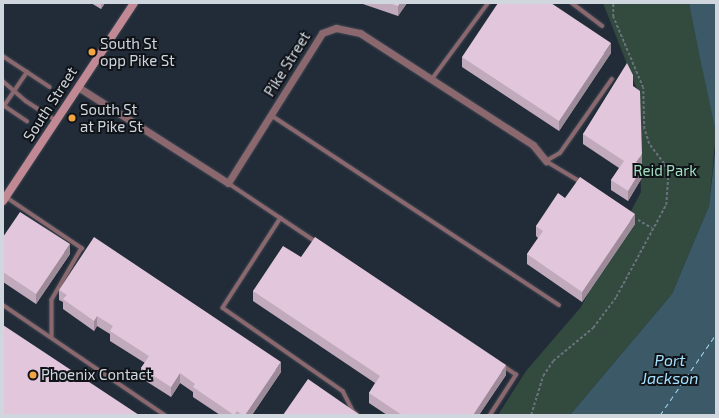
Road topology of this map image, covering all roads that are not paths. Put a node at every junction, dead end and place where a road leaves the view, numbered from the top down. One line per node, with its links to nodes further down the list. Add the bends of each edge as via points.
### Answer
1 (134, 3): 11 (street, South Street)
2 (488, 3): 8 (lane)
3 (572, 3): 4 (lane)
4 (602, 26)
5 (3, 56): 6 (lane)
6 (27, 72): 10 (lane); 12 (lane)
7 (612, 79): 17 (lane, via 560,153)
8 (432, 80): 14 (street, Pike Street, via 360,33 336,28 322,33); 17 (street, Pike Street, via 533,145)
9 (3, 81): 12 (lane)
10 (50, 87)
11 (78, 87): 16 (street, South Street); 18 (street)
12 (14, 91): 13 (lane); 16 (lane)
13 (4, 105): 15 (lane)
14 (271, 115): 18 (street, Pike Street); 24 (lane)
15 (27, 121)
16 (56, 121): 20 (street, South Street)
17 (546, 161): 19 (lane)
18 (228, 183): 21 (lane)
19 (588, 186)
20 (4, 199): 25 (lane, via 82,248 52,300)
21 (281, 218): 22 (lane); 28 (lane, via 223,308 343,391 353,411)
22 (320, 244)
23 (3, 305): 25 (lane)
24 (559, 306)
25 (52, 336): 27 (lane)
26 (496, 362): 29 (lane, via 516,375)
27 (165, 415)
28 (358, 415)
29 (490, 415)

